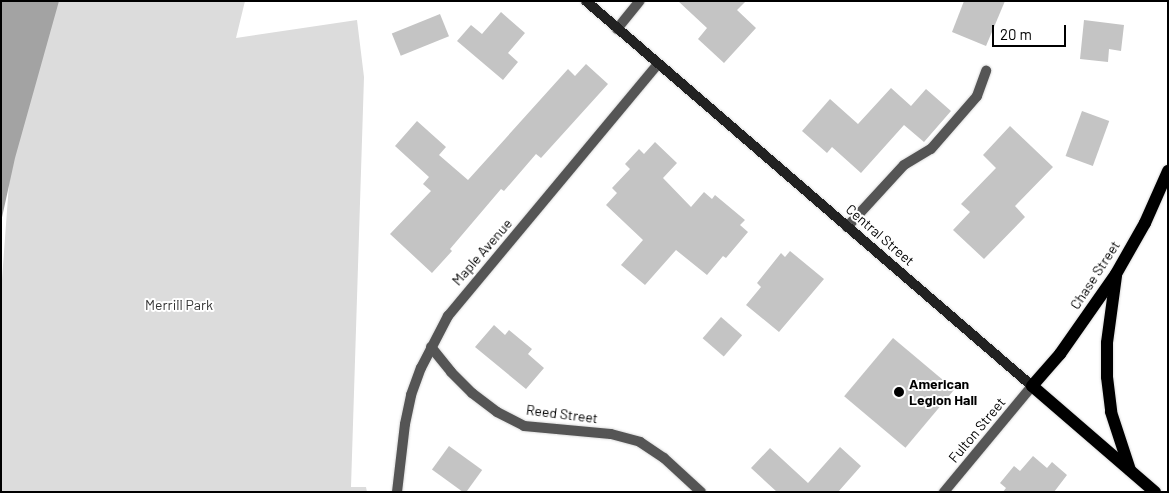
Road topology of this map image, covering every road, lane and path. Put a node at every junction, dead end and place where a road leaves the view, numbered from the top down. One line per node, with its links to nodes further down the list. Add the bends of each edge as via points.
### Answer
1 (586, 1): 3 (main road, Central Street)
2 (640, 1): 3 (street)
3 (617, 29): 4 (main road, Central Street)
4 (658, 64): 7 (main road, Central Street); 9 (street, Maple Avenue, via 462,296)
5 (986, 71): 7 (street, via 977,96 938,141 904,165)
6 (1168, 172): 8 (main road, Chase Street, via 1145,223)
7 (847, 227): 10 (main road, Central Street)
8 (1116, 274): 10 (main road, Chase Street, via 1060,354); 11 (main road, via 1107,342 1107,377 1111,412)
9 (431, 347): 12 (street, Maple Avenue, via 411,395); 13 (street, Reed Street, via 472,393 524,426 611,434 640,442 664,458)
10 (1032, 386): 11 (main road, Central Street); 14 (street, Fulton Street)
11 (1130, 470): 15 (main road, Central Street)
12 (397, 492)
13 (701, 492)
14 (944, 492)
15 (1155, 492)

